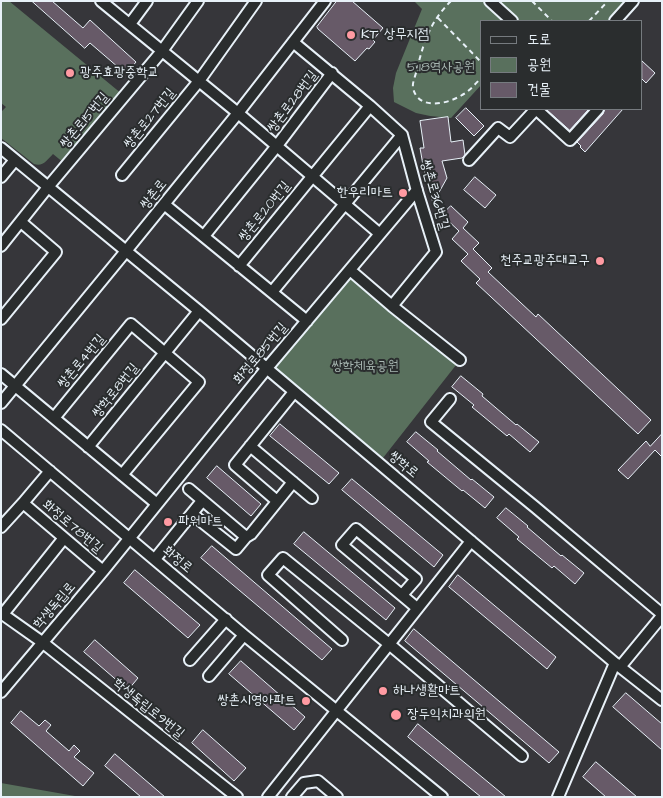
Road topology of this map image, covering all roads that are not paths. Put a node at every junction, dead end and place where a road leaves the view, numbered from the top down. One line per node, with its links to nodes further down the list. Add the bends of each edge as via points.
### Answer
1 (102, 1): 10 (street)
2 (147, 1): 10 (street)
3 (198, 1): 12 (street)
4 (256, 1): 14 (street, 쌍촌로27번길)
5 (325, 1): 11 (street, 쌍촌로)
6 (490, 1): 8 (street)
7 (632, 1): 9 (street)
8 (511, 20)
9 (616, 20)
10 (130, 24): 12 (street)
11 (293, 42): 13 (street); 19 (street, 쌍촌로)
12 (162, 51): 14 (street); 28 (street, 쌍촌로15번길)
13 (332, 74): 15 (street); 21 (street, 쌍촌로28번길)
14 (199, 81): 19 (street); 25 (street, 쌍촌로27번길)
15 (370, 106): 20 (street); 26 (street)
16 (535, 110): 24 (street, via 510,137 498,128)
17 (537, 110): 18 (street, via 570,140)
18 (597, 110)
19 (238, 113): 21 (street, 쌍촌로28번길); 30 (street, 쌍촌로)
20 (402, 134): 29 (street, 쌍촌로36번길); 31 (street)
21 (276, 147): 26 (street, 쌍촌로28번길); 34 (street)
22 (1, 148): 23 (street)
23 (15, 160): 27 (street); 28 (street)
24 (469, 160)
25 (122, 174)
26 (312, 176): 31 (street, 쌍촌로28번길); 37 (street, 쌍촌로20번길)
27 (1, 177)
28 (48, 187): 32 (street, 쌍촌로15번길); 36 (street)
29 (417, 190): 33 (street, 화정로85번길); 40 (street, 쌍촌로36번길, via 436,252)
30 (164, 204): 34 (street); 36 (street, 쌍촌로)
31 (344, 204): 33 (street, 쌍촌로28번길); 39 (street)
32 (21, 222): 35 (street, 쌍촌로15번길); 42 (street, via 56,252)
33 (380, 234): 38 (street, 화정로85번길)
34 (204, 236): 37 (street)
35 (1, 246)
36 (126, 251): 41 (street, 쌍학로); 48 (street, 쌍촌로)
37 (240, 266): 39 (street)
38 (350, 270): 40 (street); 43 (street, 화정로85번길)
39 (272, 292): 43 (street)
40 (392, 306): 45 (street)
41 (199, 311): 44 (street, 쌍학로8번길); 46 (street, 쌍학로)
42 (1, 319)
43 (307, 321): 46 (street, 화정로85번길)
44 (165, 353): 52 (street, 쌍촌로4번길, via 131,324); 55 (street, 쌍학로8번길); 57 (street, via 199,382)
45 (460, 360)
46 (267, 368): 49 (street, 쌍학로); 64 (street, 화정로85번길)
47 (1, 374): 48 (street)
48 (15, 386): 51 (street, 쌍촌로); 52 (street)
49 (294, 392): 54 (street); 70 (street, 쌍학로)
50 (450, 399): 76 (street, via 431,422)
51 (1, 403)
52 (54, 418): 55 (street)
53 (2, 431): 56 (street, 화정로)
54 (250, 446): 58 (street); 62 (street, via 234,465)
55 (88, 447): 57 (street)
56 (50, 471): 63 (street, 화정로78번길); 69 (street, 화정로)
57 (122, 475): 64 (street)
58 (293, 482): 60 (street); 62 (street)
59 (189, 489): 61 (street)
60 (312, 498)
61 (202, 501): 65 (street); 67 (street)
62 (278, 501): 67 (street)
63 (23, 503): 66 (street, 화정로78번길); 68 (street, 화정로78번길)
64 (156, 504): 69 (street, 화정로85번길)
65 (192, 514): 67 (street, via 236,549); 71 (street)
66 (1, 527)
67 (246, 537)
68 (64, 538): 72 (street, 화정로78번길); 75 (street)
69 (130, 538): 71 (street, 화정로); 72 (street, 학생독립로)
70 (471, 541): 74 (street); 83 (street, 쌍학로)
71 (155, 559): 77 (street, 화정로)
72 (103, 571): 80 (street, 학생독립로)
73 (402, 595): 73 (street, via 342,544 356,529 416,579); 74 (street)
74 (417, 608): 81 (street)
75 (2, 614): 80 (street, 학생독립로9번길)
76 (662, 615): 83 (street)
77 (226, 620): 78 (street, 화정로); 82 (street)
78 (244, 634): 84 (street); 87 (street, 화정로)
79 (342, 640): 81 (street, via 268,575 283,558)
80 (42, 642): 85 (street, 학생독립로); 89 (street, 학생독립로9번길)
81 (389, 644): 87 (street); 88 (street)
82 (190, 660)
83 (618, 665): 86 (street, 쌍학로); 94 (street)
84 (209, 676)
85 (1, 692)
86 (662, 700)
87 (336, 710): 90 (street); 93 (street, 화정로)
88 (522, 756)
89 (237, 797)
90 (268, 797)
91 (292, 797): 92 (street, via 304,783 318,781)
92 (337, 797)
93 (442, 797)
94 (558, 797)

